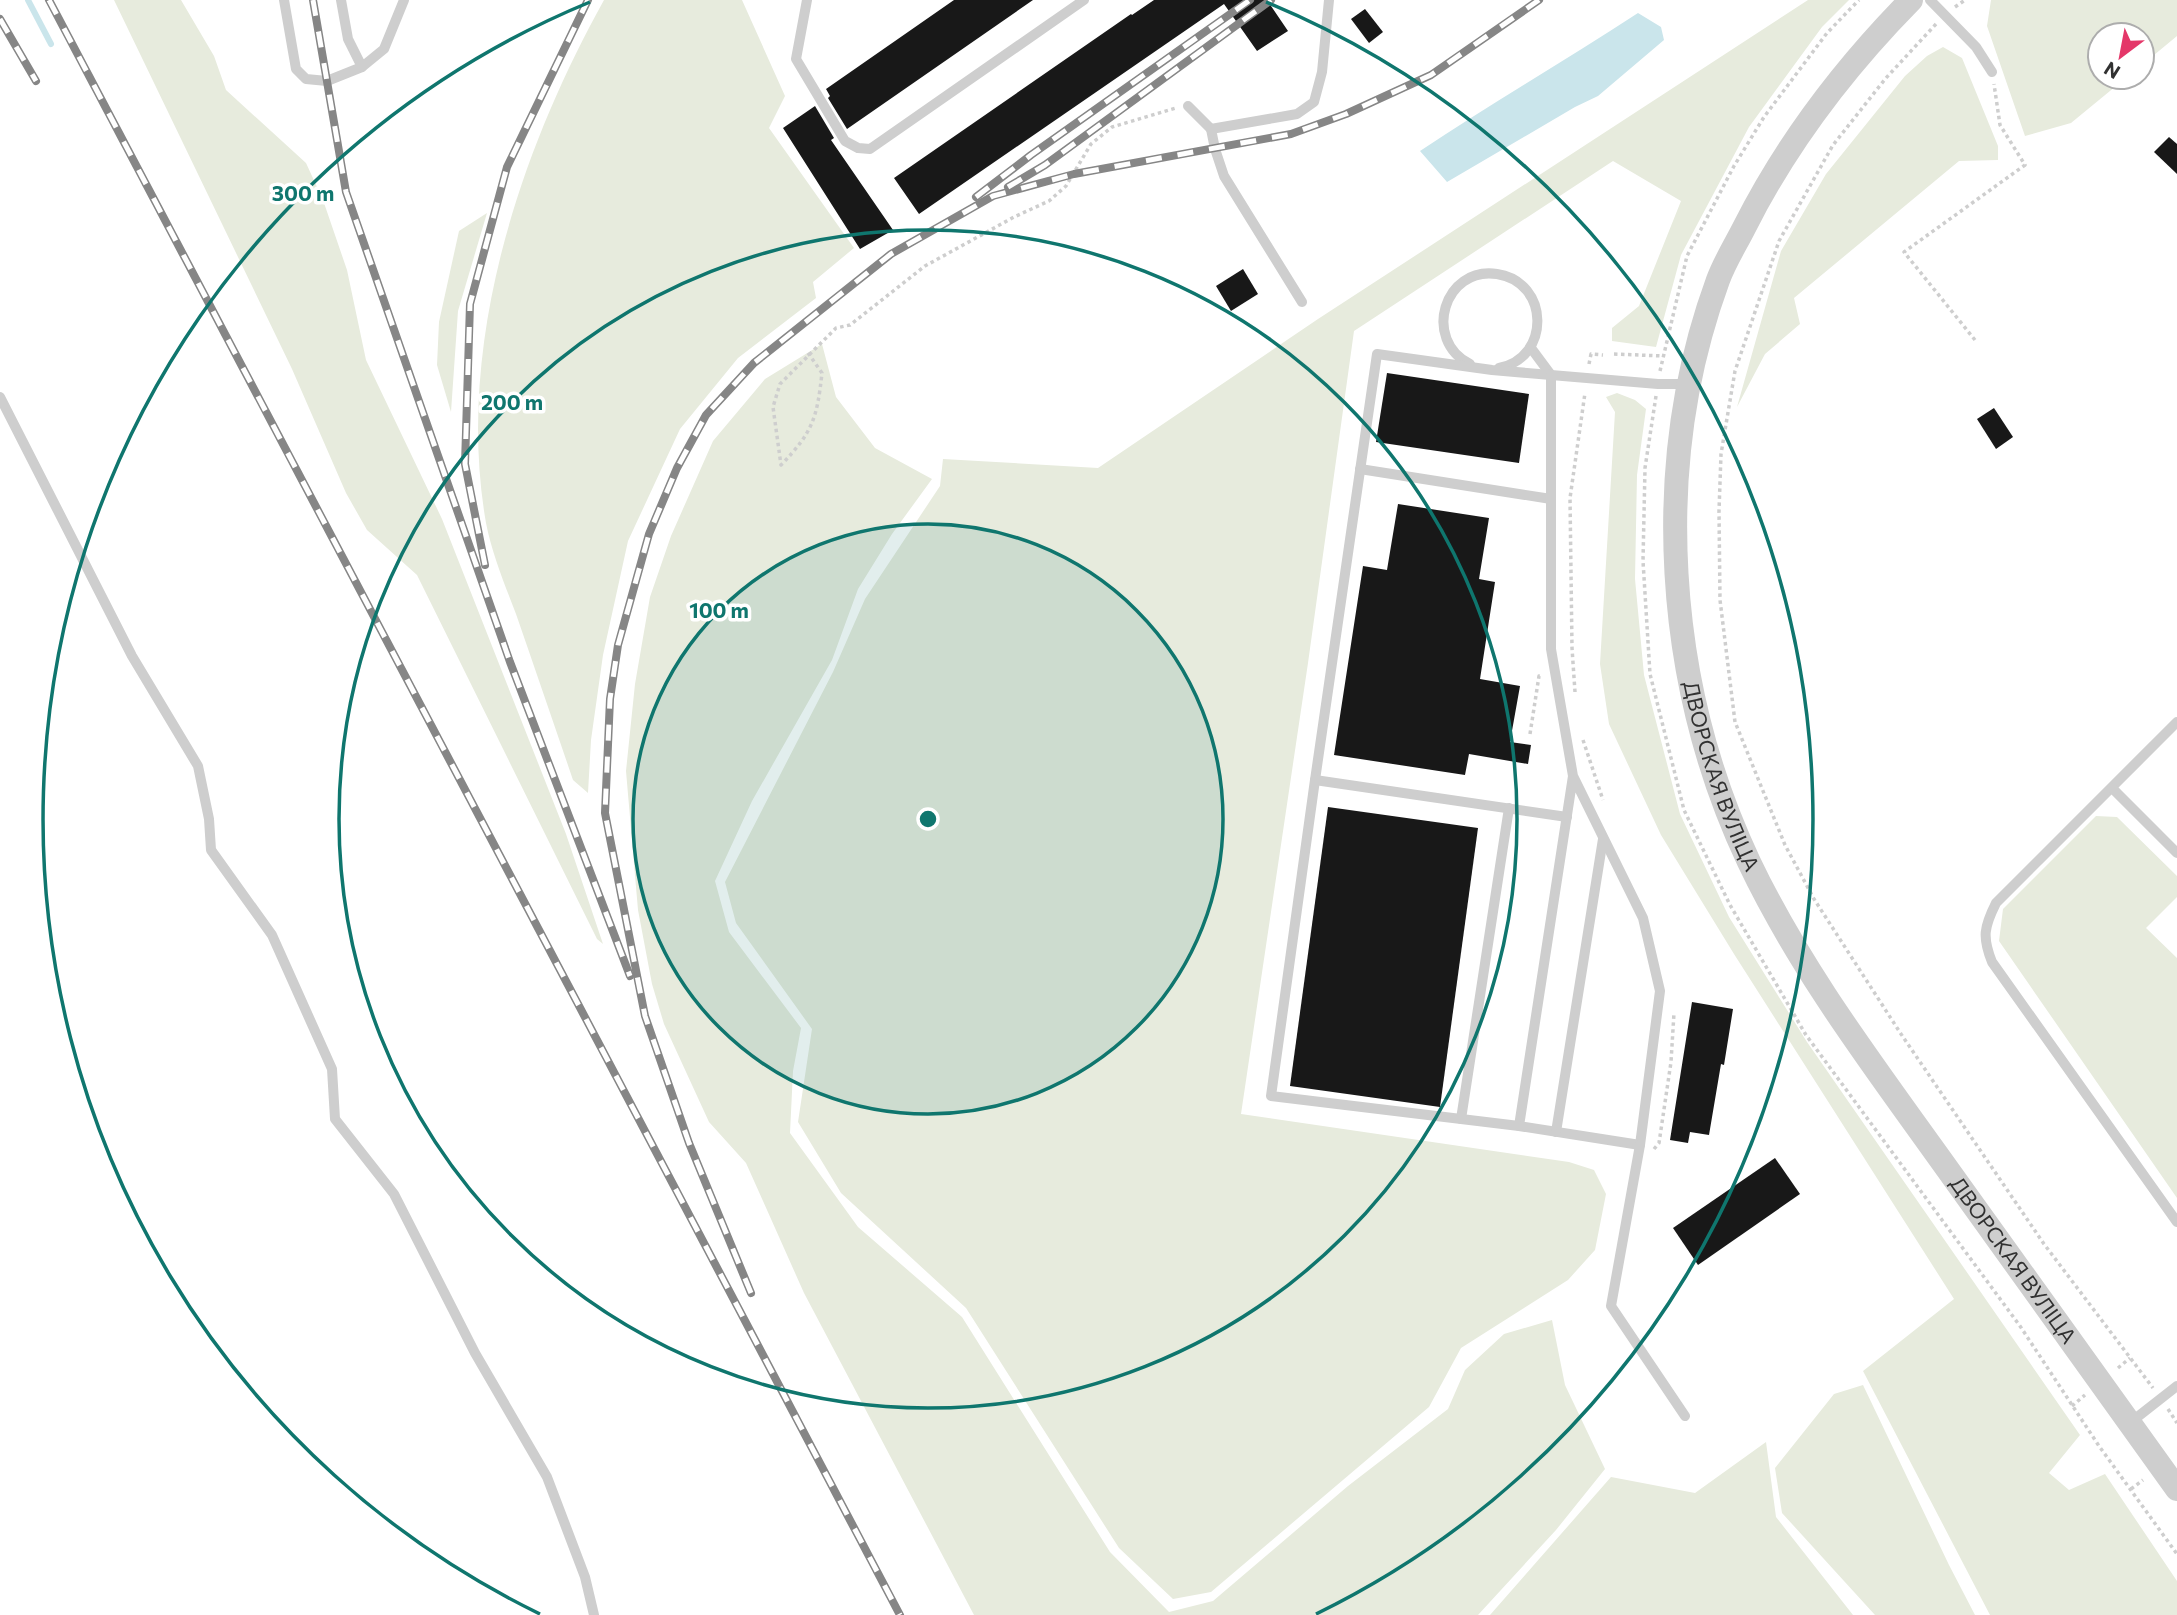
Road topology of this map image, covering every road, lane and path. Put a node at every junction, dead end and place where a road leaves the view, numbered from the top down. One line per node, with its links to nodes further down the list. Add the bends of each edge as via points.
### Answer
1 (284, 0): 12 (lane, via 296,69 306,79 327,81)
2 (341, 0): 12 (lane, via 348,39)
3 (404, 0): 12 (lane, via 384,49)
4 (807, 0): 5 (lane, via 796,59 845,141 870,149)
5 (1084, 0)
6 (1329, 0): 15 (lane, via 1322,72 1314,102 1297,114)
7 (1859, 0): 22 (path, via 1827,33 1734,166 1687,256)
8 (1911, 0): 28 (street, ДВОРСКАЯ ВУЛІЦА, via 1825,98 1767,183 1718,278)
9 (1930, 0): 11 (lane)
10 (1965, 0): 11 (path)
11 (1945, 15): 13 (lane, via 1976,47); 50 (path, via 1885,78 1833,145 1779,241 1735,371 1721,454 1719,536 1720,600 1735,722 1785,845 1814,899 2044,1244)
12 (362, 67)
13 (1992, 72): 17 (path, via 2000,125 2025,165 1904,252)
14 (1188, 106): 15 (lane); 19 (path, via 1112,127 1091,144 1066,186 1049,201 925,266)
15 (1211, 129): 16 (lane, via 1224,176)
16 (1302, 302)
17 (1975, 340)
18 (1531, 348): 23 (lane, via 1538,332 1535,300 1512,278 1480,274 1453,292 1443,321 1452,350); 24 (lane, via 1507,367); 25 (lane)
19 (808, 353): 19 (path, via 780,384 773,407 781,465 804,442 818,412 822,373)
20 (1614, 354): 22 (path)
21 (1603, 355): 26 (path, via 1591,354)
22 (1663, 356): 27 (path)
23 (1476, 368): 24 (lane); 30 (lane, via 1377,354)
24 (1492, 370): 25 (lane)
25 (1551, 374): 26 (lane); 31 (lane)
26 (1587, 378): 27 (lane); 32 (path, via 1570,498)
27 (1658, 384): 28 (lane); 55 (path, via 1645,468 1643,573 1650,674 1684,810 1730,905 1806,1035 2020,1326)
28 (1688, 384): 52 (street, ДВОРСКАЯ ВУЛІЦА, via 1676,461 1675,553 1683,647 1709,757 1749,862 1841,1020)
29 (0, 397): 56 (lane, via 132,656 198,766 211,850 272,935 332,1069 335,1119 394,1194 475,1353 547,1478 585,1577)
30 (1360, 469): 31 (lane); 36 (lane)
31 (1551, 499): 35 (lane, via 1551,649)
32 (1575, 695)
33 (2177, 722): 37 (lane)
34 (1581, 733): 39 (path)
35 (1573, 776): 40 (lane); 41 (lane)
36 (1315, 780): 38 (lane); 44 (lane, via 1271,1096)
37 (2112, 788): 42 (lane); 48 (lane, via 1996,903 1986,921 1985,943 1992,962)
38 (1509, 808): 40 (lane); 44 (lane)
39 (1608, 811)
40 (1567, 817): 45 (lane)
41 (1603, 837): 46 (lane); 47 (lane, via 1643,918 1660,991)
42 (2177, 853)
43 (1674, 1003): 47 (path, via 1659,1143 1656,1149)
44 (1461, 1119): 45 (lane)
45 (1518, 1126): 46 (lane)
46 (1556, 1132): 47 (lane)
47 (1640, 1145): 51 (lane, via 1611,1306)
48 (2177, 1222)
49 (2177, 1386): 50 (lane)
50 (2161, 1398): 52 (lane); 53 (path)
51 (1685, 1416)
52 (2130, 1422): 54 (street, ДВОРСКАЯ ВУЛІЦА)
53 (2177, 1423)
54 (2177, 1489)
55 (2177, 1553)
56 (594, 1615)

